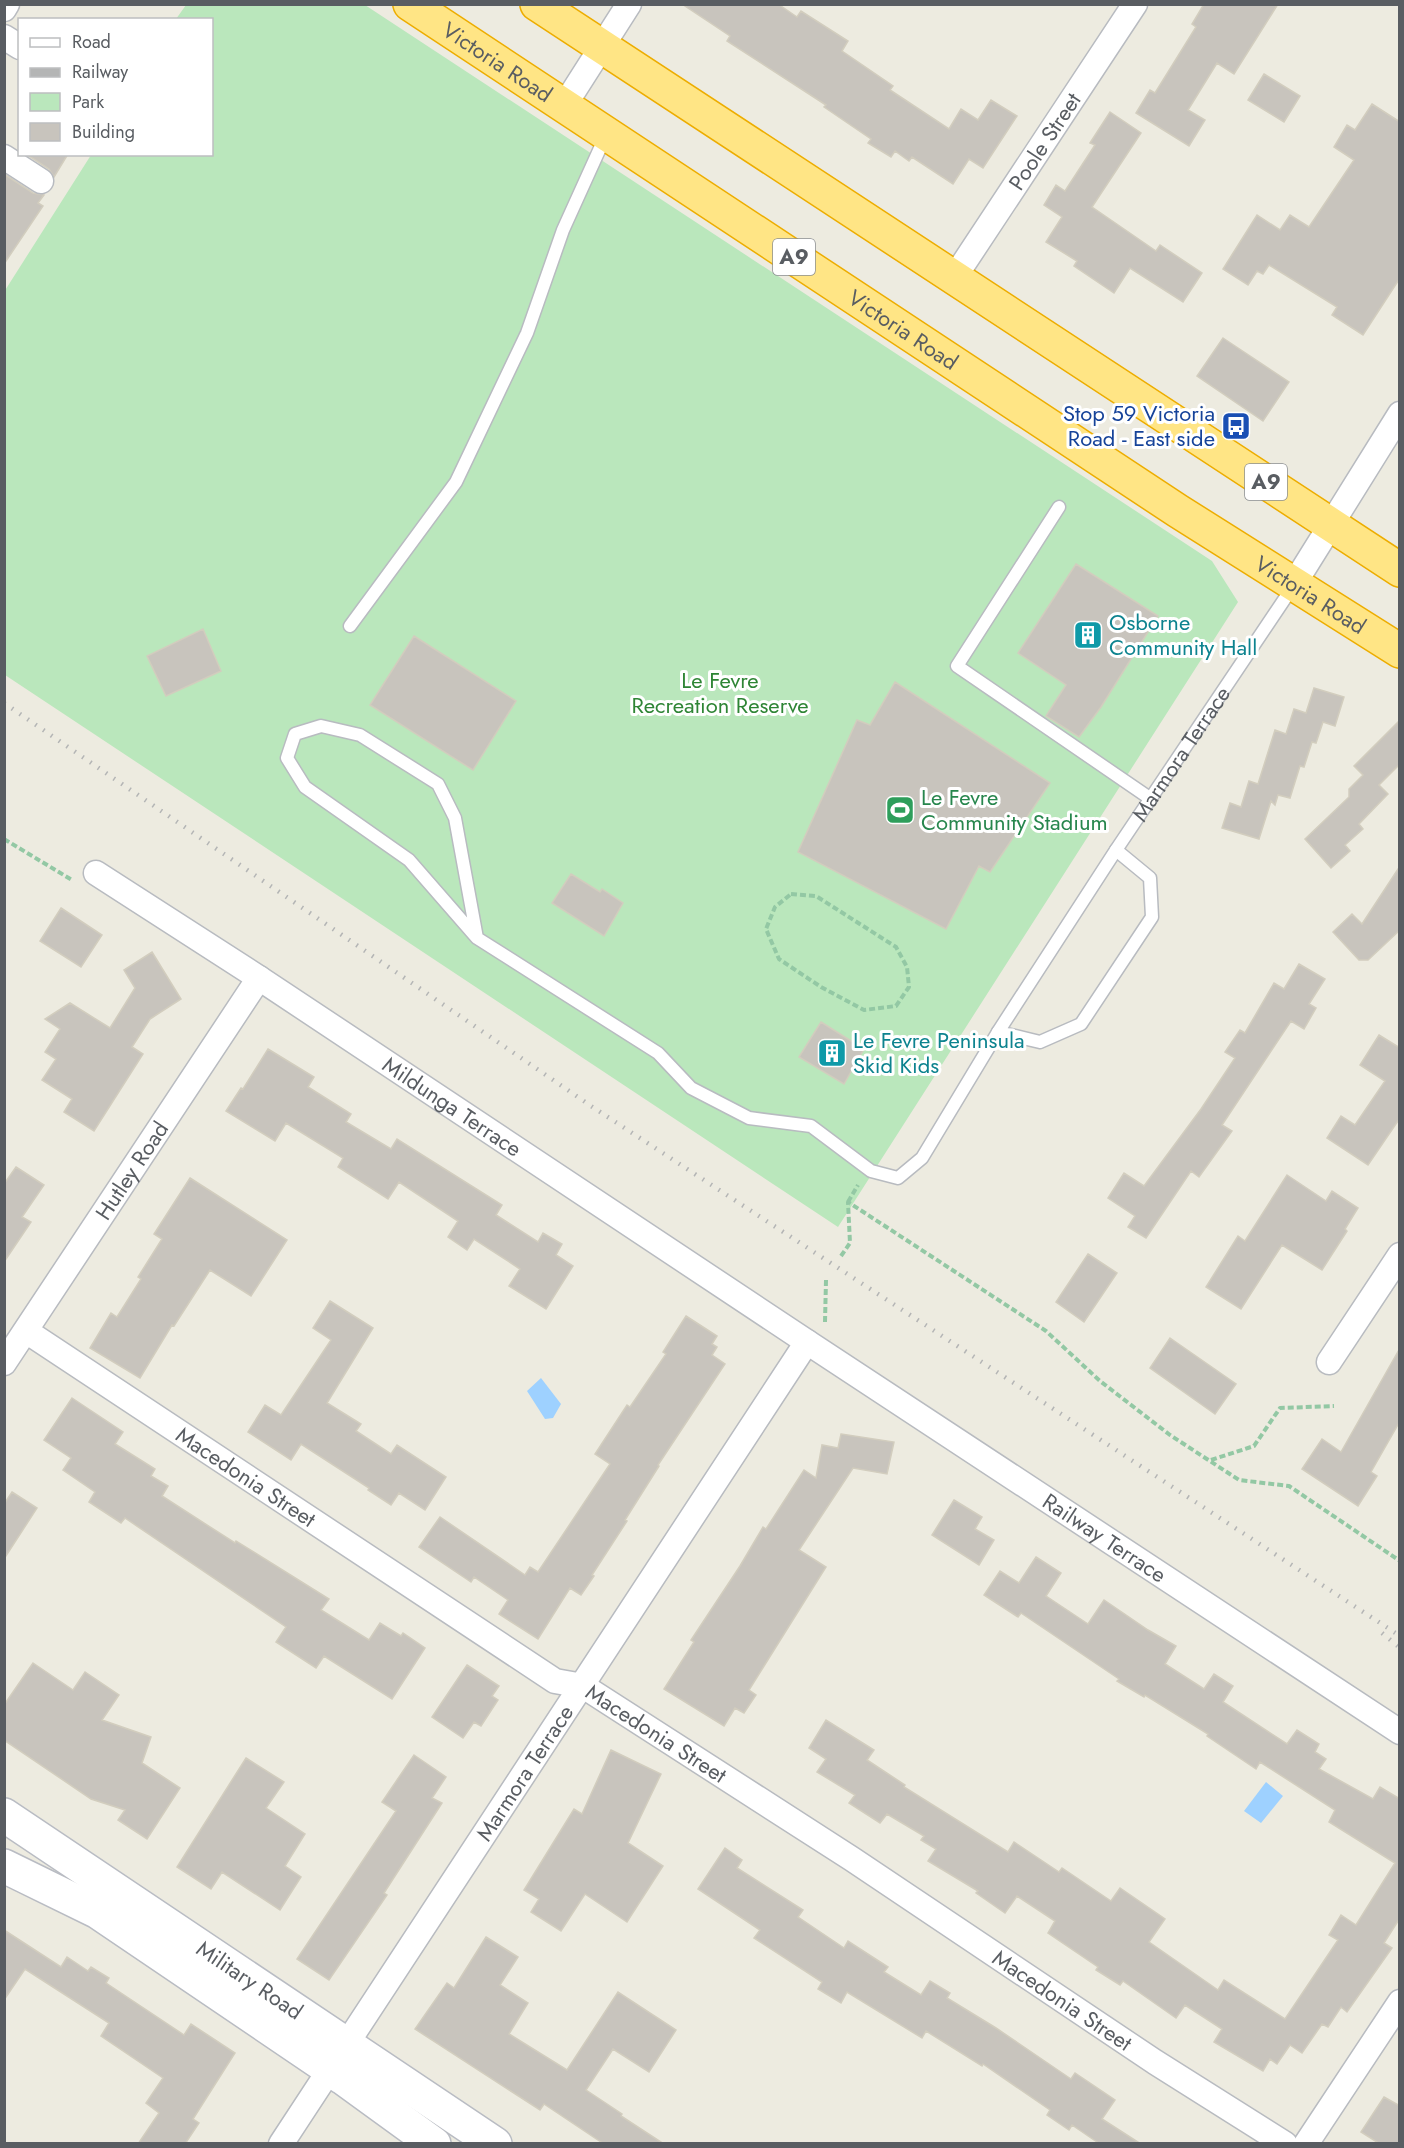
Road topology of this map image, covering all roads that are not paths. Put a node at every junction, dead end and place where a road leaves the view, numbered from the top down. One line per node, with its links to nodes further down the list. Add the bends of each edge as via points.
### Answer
1 (7, 4): 6 (street)
2 (410, 4): 10 (highway, Victoria Road / A9)
3 (537, 4): 9 (highway, A9)
4 (629, 4): 9 (street)
5 (1135, 4): 14 (street, Poole Street)
6 (4, 9)
7 (4, 38): 8 (street)
8 (18, 46)
9 (601, 47): 10 (street); 14 (highway, A9)
10 (564, 106): 11 (highway, Victoria Road / A9)
11 (606, 134): 19 (highway, Victoria Road / A9); 20 (lane, via 563,230 527,333 456,482)
12 (4, 157): 13 (street)
13 (41, 181)
14 (954, 278): 17 (highway, A9)
15 (1400, 414): 17 (street, Marmora Terrace)
16 (1059, 507): 22 (lane, via 957,666)
17 (1331, 524): 18 (highway, A9); 19 (street, Marmora Terrace)
18 (1400, 570)
19 (1294, 584): 21 (highway, Victoria Road / A9); 22 (lane, Marmora Terrace)
20 (350, 626)
21 (1400, 651)
22 (1151, 799): 23 (lane, Marmora Terrace)
23 (1116, 850): 27 (lane, Marmora Terrace); 27 (lane, via 1150,878 1152,917 1081,1024 1040,1042)
24 (96, 873): 26 (street, Mildunga Terrace)
25 (477, 938): 25 (lane, via 409,860 305,787 287,758 295,734 321,726 360,735 438,784 455,818); 27 (lane, Marmora Terrace, via 658,1053 691,1088 749,1118 811,1126 871,1171 898,1178 922,1158)
26 (259, 978): 29 (street, Hutley Road); 30 (street, Mildunga Terrace)
27 (998, 1032)
28 (1400, 1255): 31 (street)
29 (26, 1331): 32 (street, Hutley Road); 33 (street, Macedonia Street, via 555,1681)
30 (807, 1342): 33 (street, Marmora Terrace); 34 (street, Railway Terrace)
31 (1329, 1362)
32 (4, 1363)
33 (583, 1686): 38 (street, Marmora Terrace); 42 (street, Macedonia Street)
34 (1400, 1732)
35 (4, 1815): 38 (street, Military Road)
36 (4, 1866): 38 (street, Military Road, via 98,1912)
37 (1400, 2001): 43 (street)
38 (338, 2057): 39 (street, Marmora Terrace); 40 (street, Military Road); 41 (street, Military Road)
39 (281, 2144)
40 (434, 2144)
41 (495, 2144)
42 (1284, 2144)
43 (1306, 2144)

